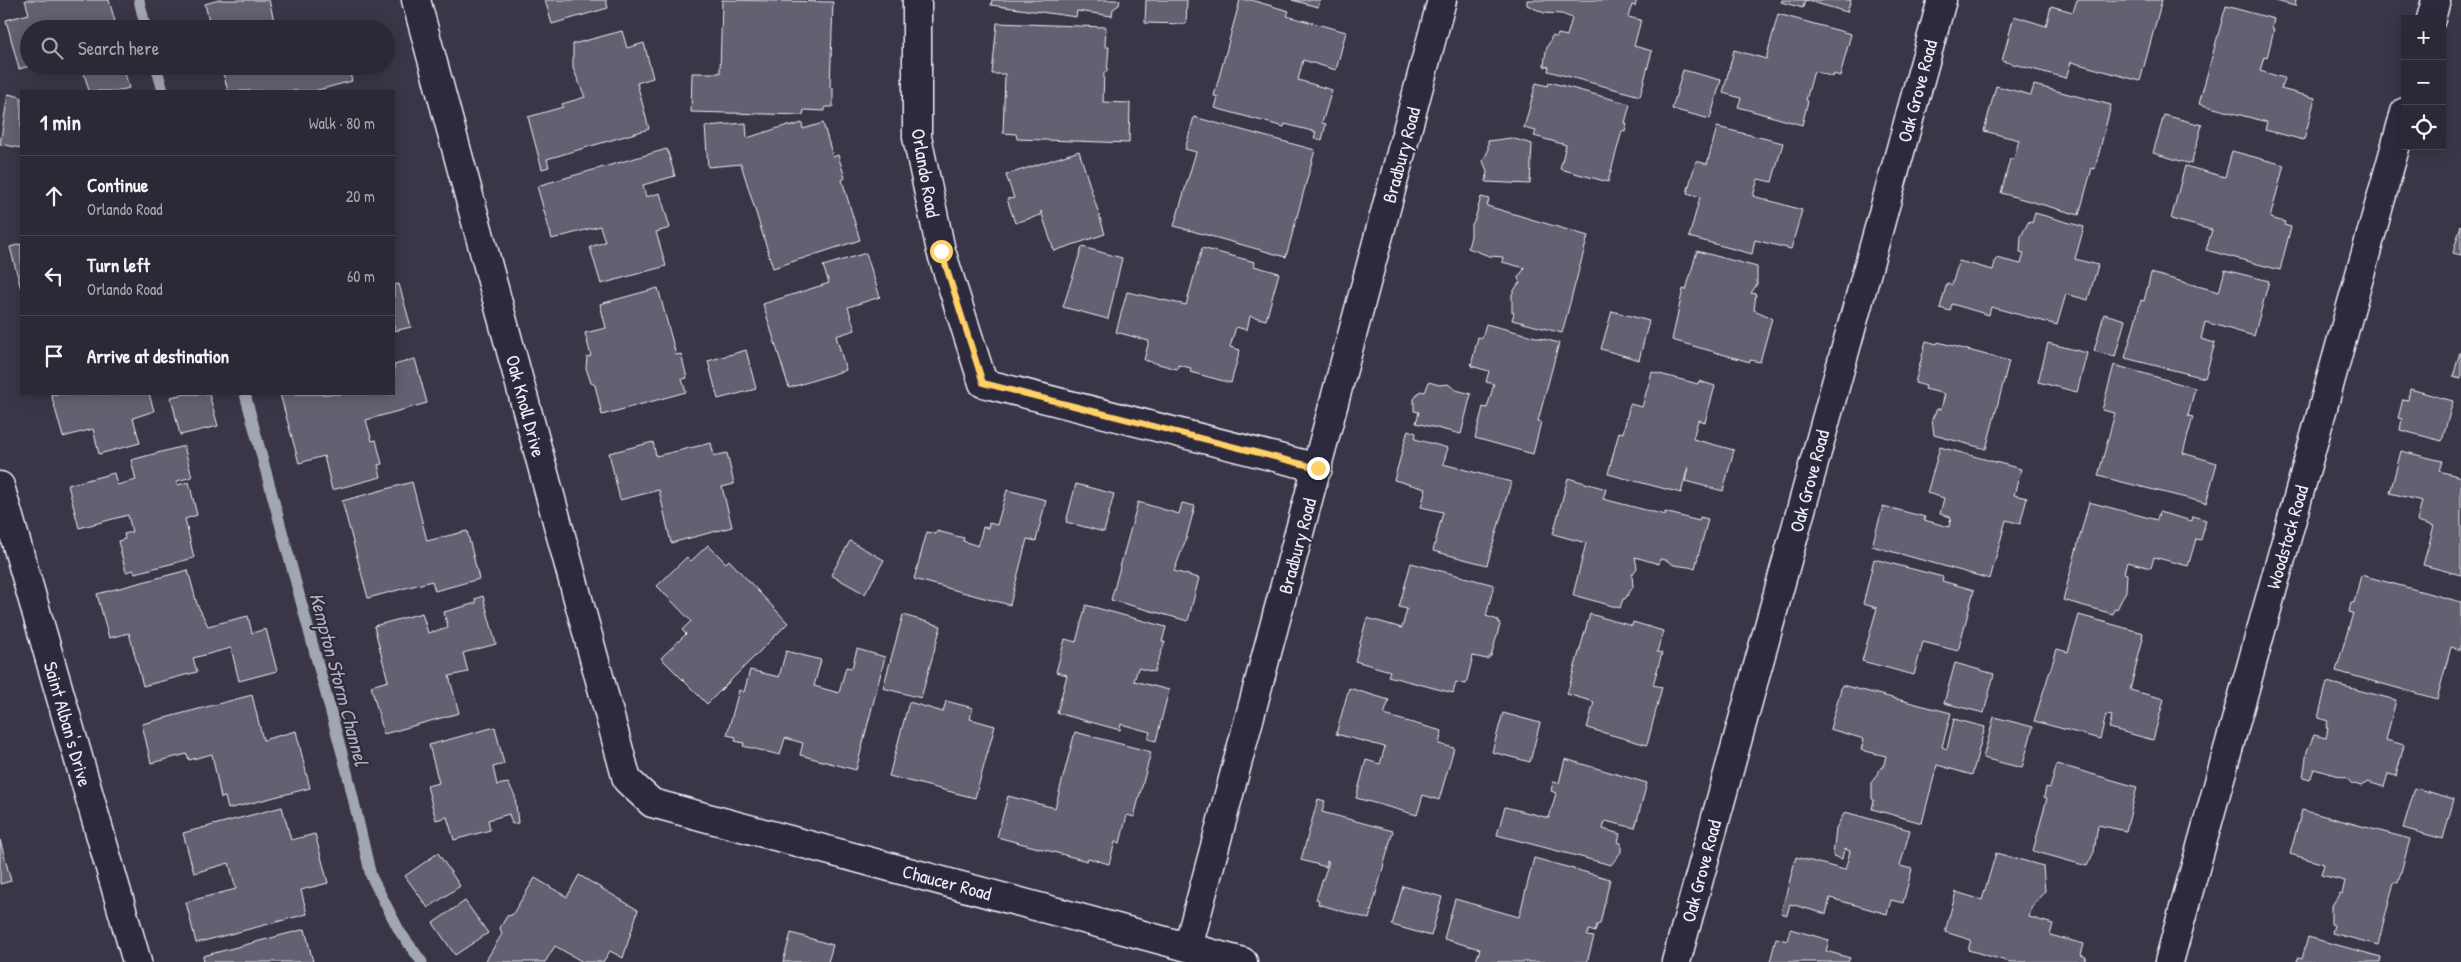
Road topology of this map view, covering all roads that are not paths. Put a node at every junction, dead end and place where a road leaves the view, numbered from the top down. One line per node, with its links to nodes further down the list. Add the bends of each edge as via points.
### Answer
1 (416, 0): 10 (street, Oak Knoll Drive, via 627,780)
2 (917, 0): 8 (street, Orlando Road, via 917,137 941,251 983,383)
3 (1442, 0): 8 (street, Bradbury Road)
4 (1942, 0): 14 (street, Oak Grove Road)
5 (2436, 0): 6 (street)
6 (2432, 15)
7 (2401, 126): 15 (street, Woodstock Road)
8 (1318, 468): 11 (street, Bradbury Road)
9 (0, 486): 12 (street, Saint Alban's Drive)
10 (652, 803): 11 (street, Chaucer Road)
11 (1188, 947): 13 (street, Chaucer Road)
12 (137, 962)
13 (1243, 962)
14 (1676, 962)
15 (2169, 962)

